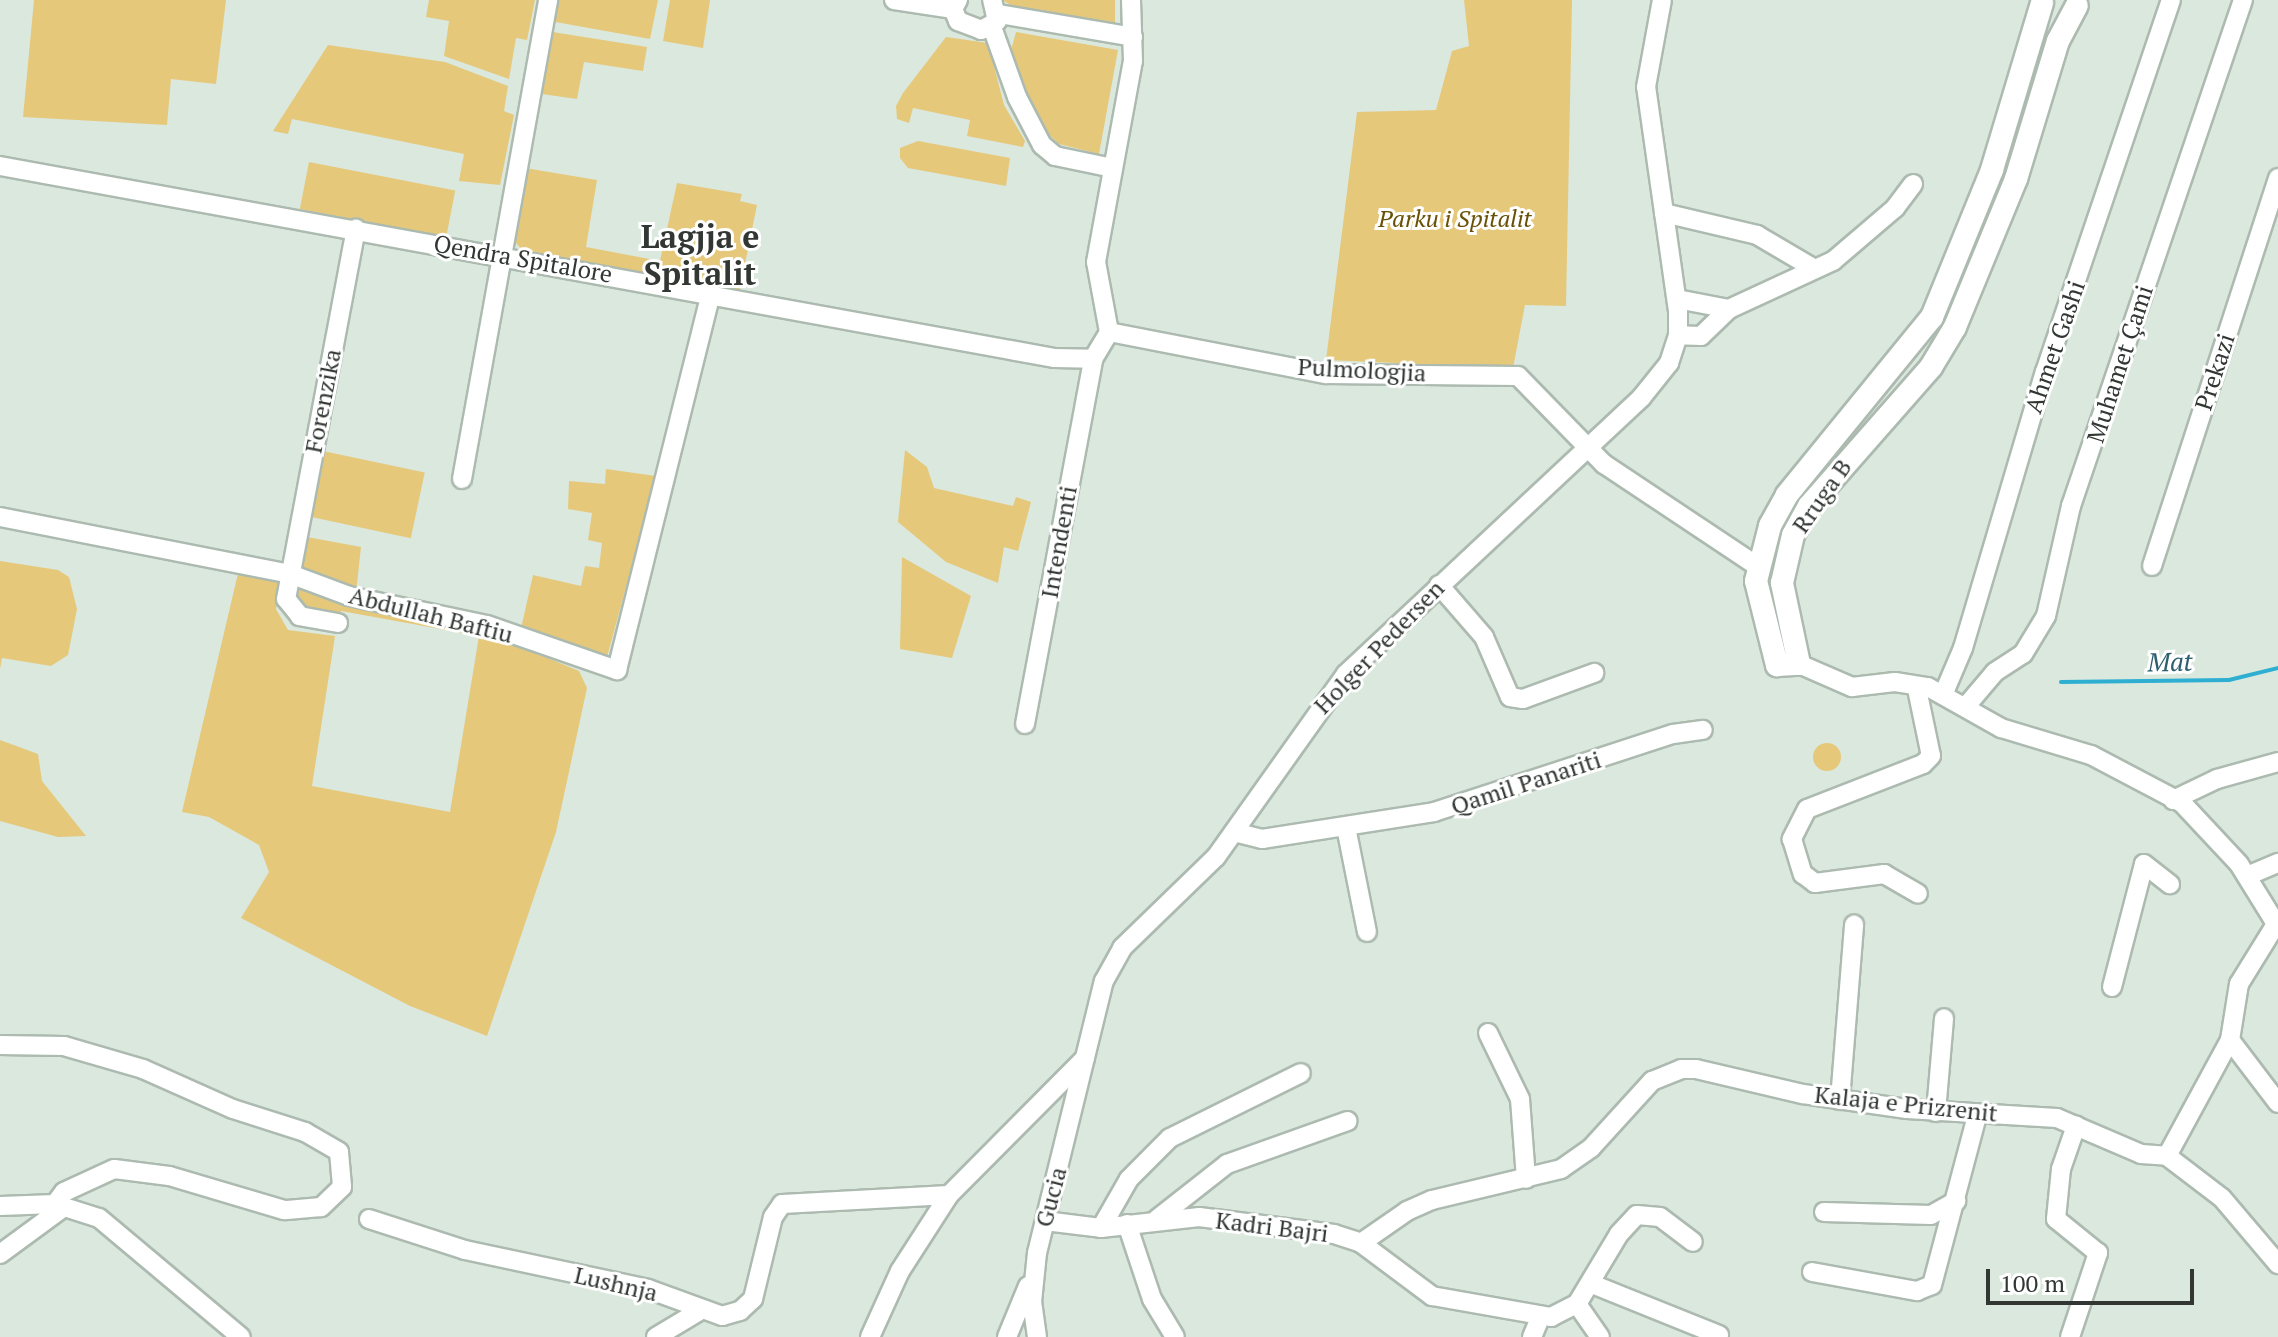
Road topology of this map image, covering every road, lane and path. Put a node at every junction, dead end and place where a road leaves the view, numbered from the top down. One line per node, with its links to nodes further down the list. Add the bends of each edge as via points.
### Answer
1 (548, 0): 18 (street)
2 (894, 0): 9 (street)
3 (1131, 0): 11 (street)
4 (1662, 0): 16 (street, Holger Pedersen, via 1646,87)
5 (2171, 0): 37 (street, Ahmet Gashi, via 2045,372 1963,648)
6 (2243, 0): 38 (street, Muhamet Çami, via 2071,506 2046,616 2023,654 1995,672)
7 (2040, 1): 8 (main road); 29 (main road, Rruga B, via 1992,170 1932,317 1787,495)
8 (2082, 3): 34 (main road, Rruga B, via 2058,41 2016,179 1955,327 1931,367 1856,448 1793,535 1782,583)
9 (956, 4): 10 (street, via 964,26)
10 (994, 8): 11 (street); 13 (street, via 1017,97 1042,145 1055,156)
11 (1133, 37): 13 (street)
12 (0, 166): 17 (street, Qendra Spitalore)
13 (1113, 168): 23 (street, via 1096,262)
14 (2278, 178): 30 (street, Prekazi)
15 (1913, 184): 19 (street, via 1884,219)
16 (1664, 213): 19 (street, via 1757,235); 21 (street, Holger Pedersen)
17 (356, 229): 18 (street, Qendra Spitalore); 31 (street, Forenzika)
18 (505, 256): 20 (street, Qendra Spitalore); 27 (street)
19 (1815, 269): 22 (street)
20 (711, 294): 25 (street, Qendra Spitalore, via 1067,360); 31 (street, Abdullah Baftiu, via 617,670 487,625 359,599)
21 (1677, 299): 22 (street); 24 (street, Holger Pedersen)
22 (1729, 309): 24 (street, via 1701,336)
23 (1109, 332): 25 (street); 26 (street, Pulmologjia, via 1326,374 1509,374 1529,385)
24 (1678, 335): 26 (street, Holger Pedersen, via 1659,379)
25 (1093, 359): 39 (street, Intendenti)
26 (1587, 448): 29 (street, Pulmologjia); 32 (street, Holger Pedersen)
27 (462, 479)
28 (0, 517): 31 (street, Abdullah Baftiu)
29 (1757, 566): 34 (main road, via 1777,665)
30 (2152, 566)
31 (290, 574): 33 (street, Abdullah Baftiu, via 286,599 292,612)
32 (1439, 585): 35 (street, via 1484,637 1510,697 1523,699); 44 (street, Holger Pedersen, via 1330,692)
33 (338, 623)
34 (1799, 664): 36 (street, via 1852,687 1895,682)
35 (1594, 673)
36 (1917, 689): 37 (street); 48 (street, via 1931,756 1923,764 1807,809 1792,839 1803,874 1815,883 1884,874)
37 (1943, 695): 38 (street)
38 (1967, 705): 42 (street, via 2001,728 2091,755)
39 (1025, 724)
40 (1703, 730): 43 (street, Qamil Panariti, via 1673,734 1434,812)
41 (2278, 762): 42 (street, via 2217,779)
42 (2173, 800): 46 (street, via 2199,817)
43 (1346, 827): 44 (street, Qamil Panariti, via 1262,839); 51 (street)
44 (1234, 832): 57 (street, Holger Pedersen, via 1195,880 1130,936 1104,981)
45 (2278, 863): 46 (street)
46 (2247, 876): 50 (street)
47 (2170, 884): 52 (street, via 2144,864)
48 (1918, 894)
49 (1854, 925): 59 (street)
50 (2277, 926): 55 (street, via 2239,984)
51 (1367, 932)
52 (2112, 987)
53 (1944, 1018): 61 (street)
54 (1488, 1033): 66 (street, via 1520,1099)
55 (2230, 1040): 60 (street); 65 (street)
56 (0, 1045): 70 (street, via 82,1051 168,1077 233,1109 305,1132 339,1152 342,1187 321,1207 284,1210 169,1176 114,1169 64,1192)
57 (1085, 1058): 67 (street); 74 (street, Gucia)
58 (1301, 1073): 76 (street, via 1170,1138 1129,1179)
59 (1840, 1100): 61 (street, Kalaja e Prizrenit); 66 (street, Kalaja e Prizrenit, via 1681,1069 1635,1093 1576,1160)
60 (2278, 1103)
61 (1936, 1112): 62 (street, Kalaja e Prizrenit)
62 (1977, 1116): 64 (street, Kalaja e Prizrenit, via 2042,1114); 68 (street)
63 (1348, 1121): 73 (street, Kadri Bajri, via 1227,1164)
64 (2076, 1126): 65 (street, Kalaja e Prizrenit, via 2141,1154); 96 (street, via 2061,1169 2056,1219 2097,1247 2097,1260)
65 (2167, 1156): 80 (street, Kalaja e Prizrenit, via 2222,1198)
66 (1526, 1179): 78 (street, Kalaja e Prizrenit, via 1432,1200)
67 (949, 1195): 85 (street, Lushnja, via 790,1200 773,1217 748,1305 722,1316); 90 (street, via 900,1271)
68 (1956, 1201): 71 (street, via 1931,1215); 81 (street, via 1936,1278 1926,1290)
69 (0, 1206): 70 (street)
70 (60, 1206): 79 (street); 88 (street, via 115,1229)
71 (1824, 1212)
72 (369, 1219): 85 (street, Lushnja, via 465,1250 648,1289)
73 (1157, 1219): 75 (street, Kadri Bajri); 78 (street, Kadri Bajri, via 1199,1217 1334,1234)
74 (1045, 1221): 76 (street, Kadri Bajri); 82 (street, Gucia)
75 (1127, 1224): 76 (street, Kadri Bajri); 93 (street, via 1152,1299)
76 (1101, 1228)
77 (1693, 1242): 83 (street, via 1660,1217 1637,1215 1619,1234)
78 (1361, 1243): 86 (street, Kadri Bajri, via 1432,1296)
79 (0, 1254)
80 (2278, 1264)
81 (1812, 1272)
82 (1032, 1276): 91 (street); 92 (street, Gucia)
83 (1592, 1284): 84 (street); 87 (street)
84 (1577, 1304): 86 (street, Kadri Bajri, via 1560,1316); 95 (street)
85 (701, 1310): 89 (street)
86 (1541, 1316): 94 (street)
87 (1719, 1335)
88 (241, 1337)
89 (656, 1337)
90 (870, 1337)
91 (1007, 1337)
92 (1037, 1337)
93 (1175, 1337)
94 (1532, 1337)
95 (1600, 1337)
96 (2070, 1337)

